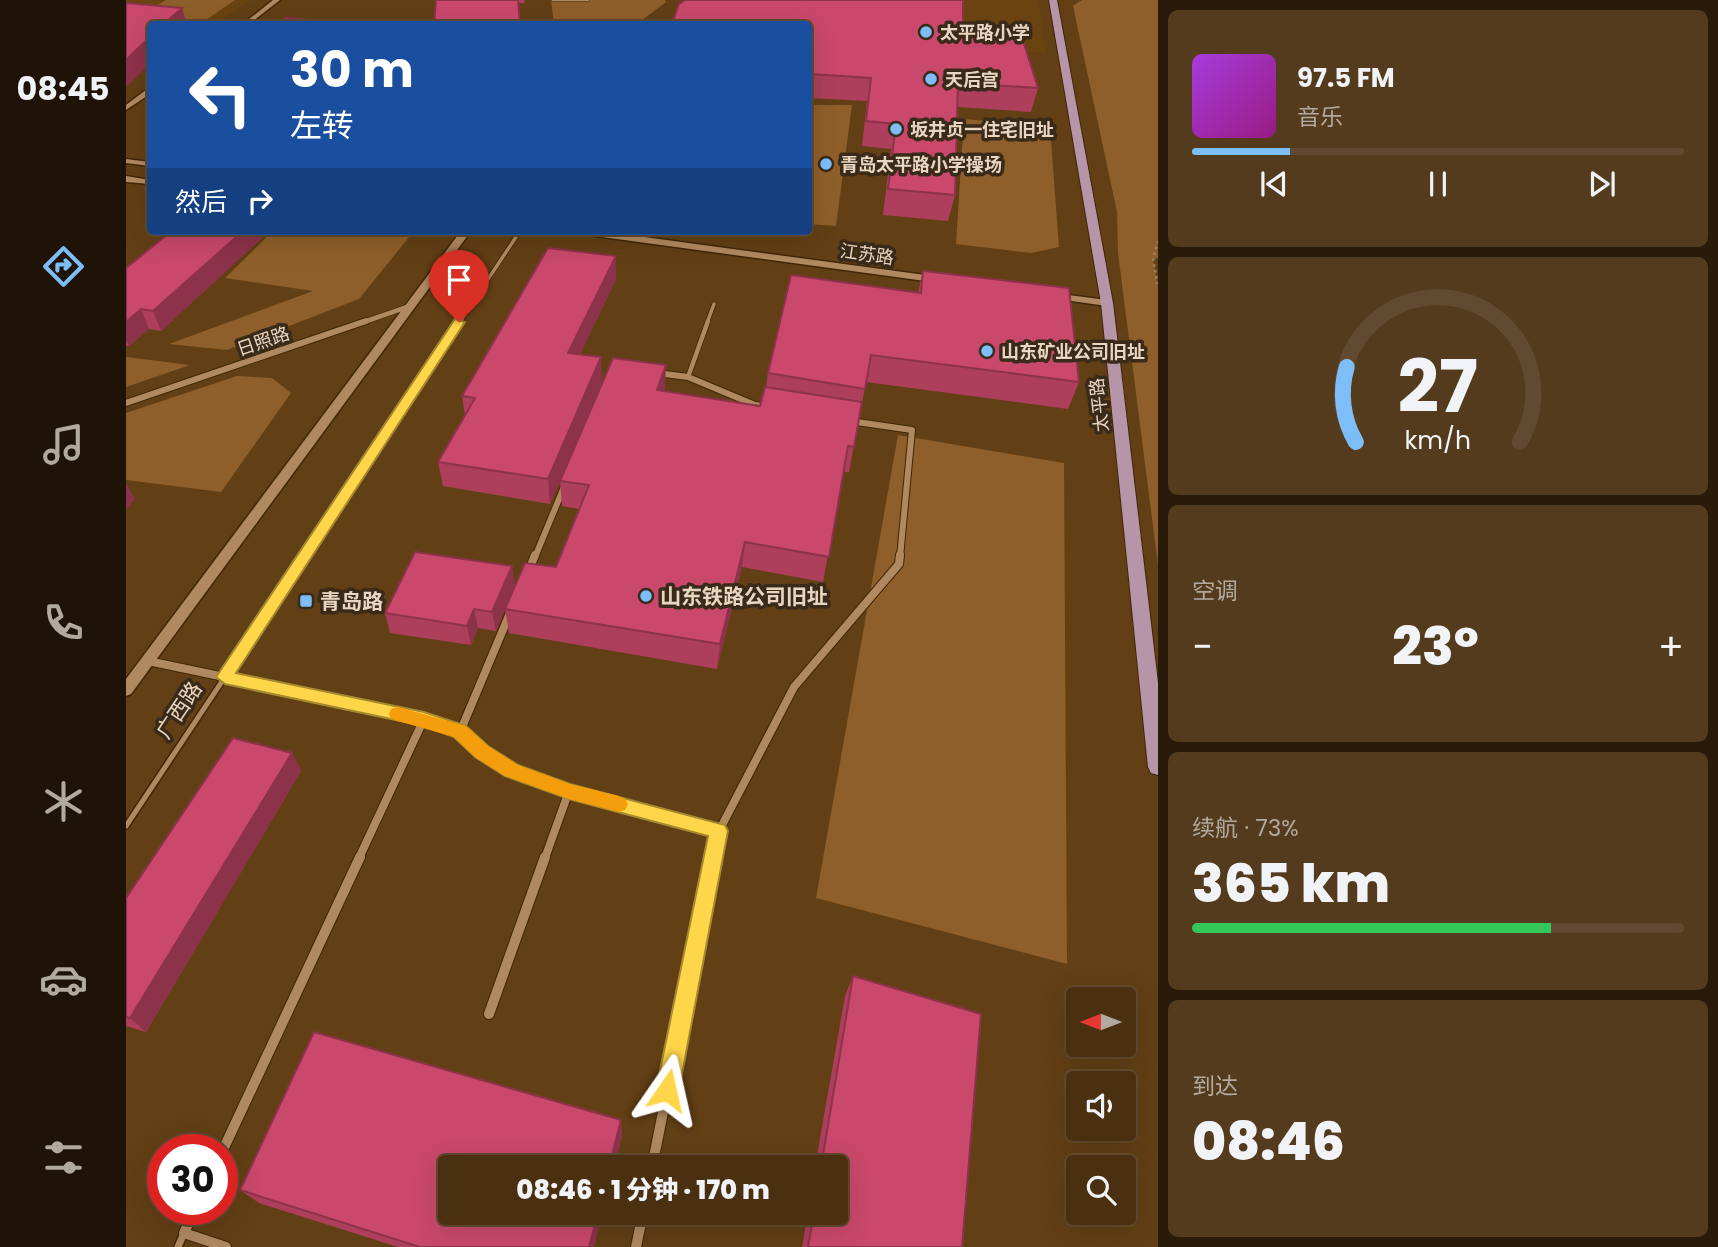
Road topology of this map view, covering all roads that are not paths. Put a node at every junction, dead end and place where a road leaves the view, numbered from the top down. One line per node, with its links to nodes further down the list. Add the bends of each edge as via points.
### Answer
1 (277, 0): 5 (main road)
2 (553, 0): 3 (lane)
3 (588, 0)
4 (1053, 0): 17 (main road, 太平路)
5 (250, 21)
6 (147, 93): 7 (main road)
7 (126, 108)
8 (126, 161): 9 (main road)
9 (147, 164)
10 (126, 179): 11 (main road)
11 (147, 182)
12 (463, 235): 19 (main road)
13 (517, 235): 29 (lane, 广西路)
14 (609, 235): 15 (main road, 江苏路)
15 (955, 282)
16 (1038, 294): 17 (main road)
17 (1107, 303): 33 (main road, 太平路)
18 (714, 304): 21 (lane)
19 (410, 306): 22 (street, 日照路); 28 (main road)
20 (651, 372): 21 (street)
21 (688, 377): 23 (street, via 755,405)
22 (126, 402)
23 (780, 409)
24 (844, 420): 36 (street, via 912,430 899,564 794,687)
25 (566, 481): 26 (street)
26 (524, 581)
27 (513, 606): 32 (street)
28 (148, 661): 29 (street); 30 (main road)
29 (225, 677): 31 (street); 35 (lane, 广西路)
30 (126, 690)
31 (424, 719): 32 (street); 38 (street)
32 (460, 732): 34 (street, via 512,770)
33 (1158, 767)
34 (569, 792): 36 (street); 37 (street)
35 (126, 826)
36 (719, 831): 39 (street)
37 (489, 1014)
38 (230, 1134)
39 (654, 1155)
40 (188, 1225): 42 (street)
41 (641, 1225): 45 (street)
42 (184, 1233): 43 (lane); 44 (street)
43 (177, 1247)
44 (226, 1247)
45 (636, 1247)

